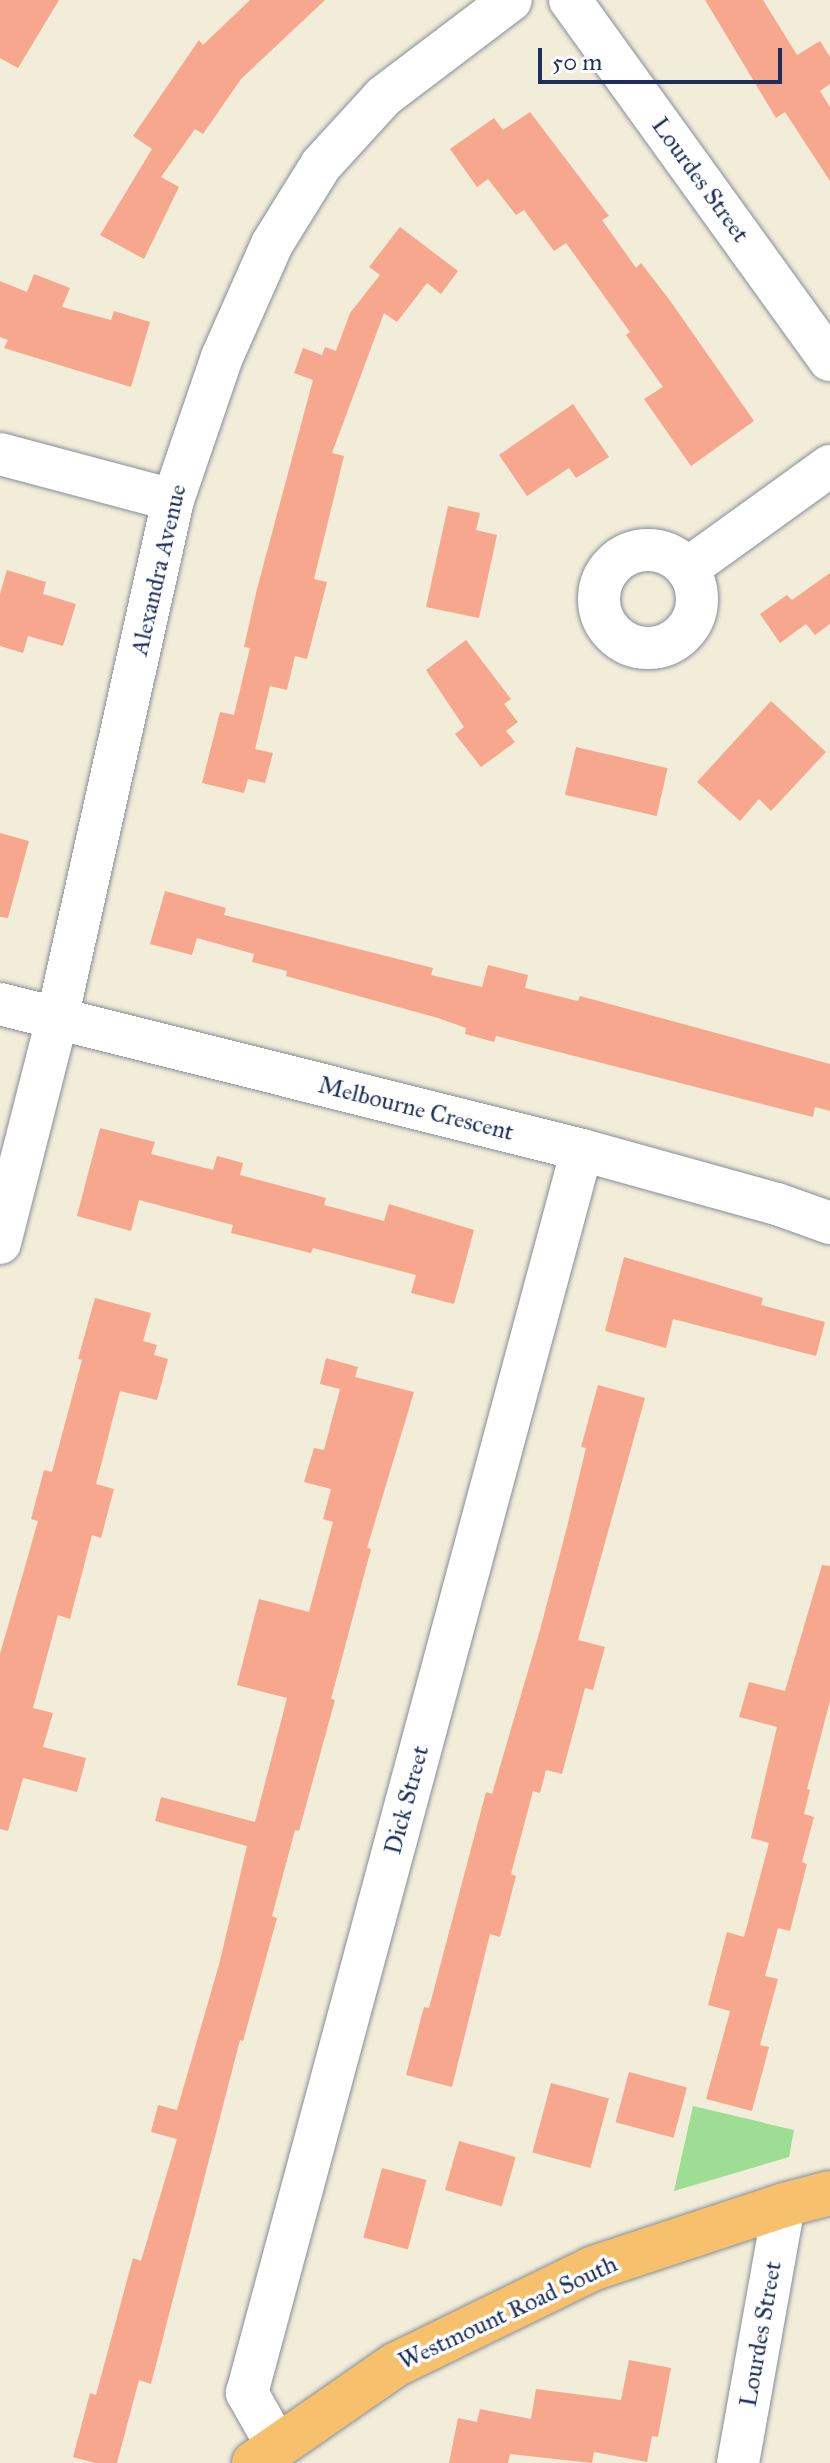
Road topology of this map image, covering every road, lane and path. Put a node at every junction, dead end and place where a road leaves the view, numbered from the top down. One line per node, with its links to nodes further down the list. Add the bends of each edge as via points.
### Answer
1 (511, 0): 6 (street, Alexandra Avenue, via 384,96 321,165 272,244 222,357)
2 (570, 0): 3 (street, Lourdes Street)
3 (830, 360)
4 (0, 454): 6 (street)
5 (830, 466): 7 (street)
6 (173, 500): 9 (street, Alexandra Avenue)
7 (687, 569)
8 (0, 1004): 9 (street, Melbourne Crescent)
9 (57, 1019): 10 (street, Melbourne Crescent); 12 (street, Alexandra Avenue)
10 (582, 1150): 11 (street, Melbourne Crescent); 15 (street, Dick Street, via 247,2393)
11 (830, 1223)
12 (0, 1243)
13 (829, 2187): 14 (main road, Westmount Road South)
14 (784, 2205): 15 (main road, Westmount Road South, via 594,2268 395,2365); 16 (street, Lourdes Street)
15 (265, 2454)
16 (738, 2463)

